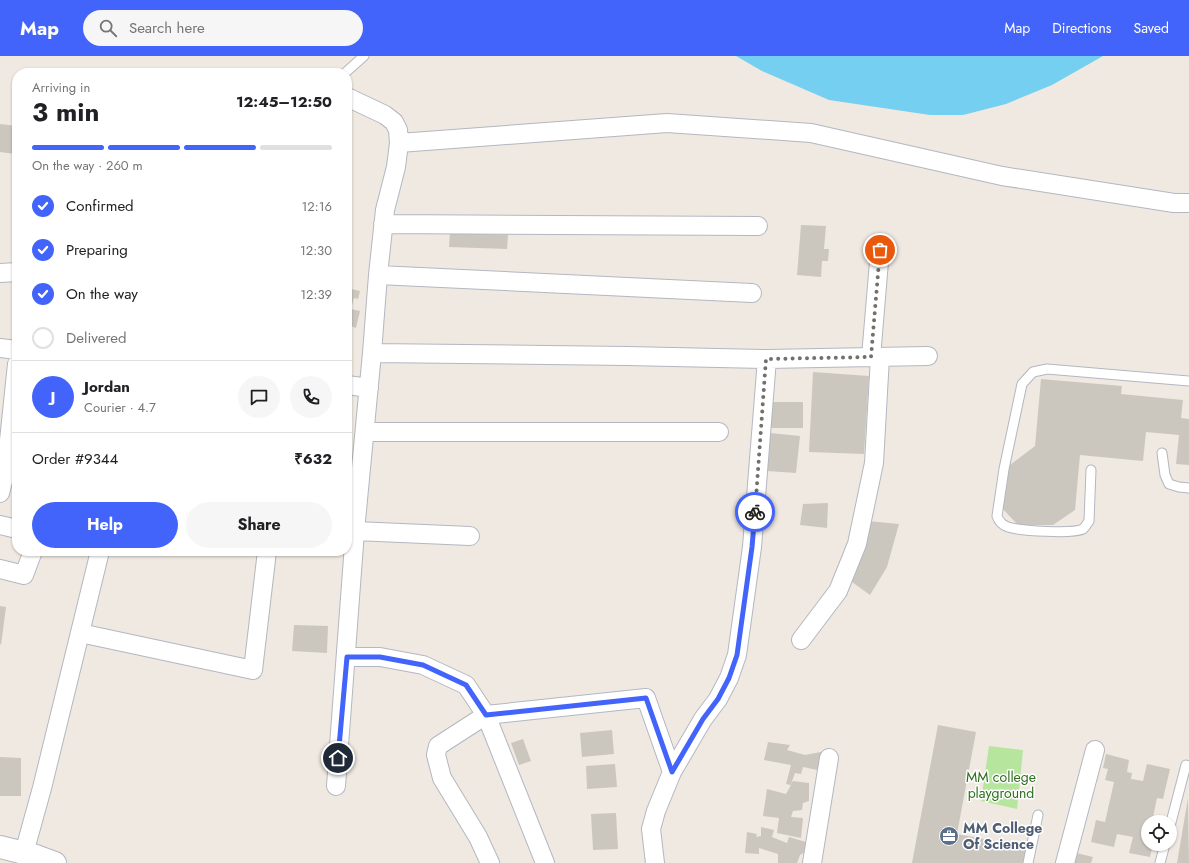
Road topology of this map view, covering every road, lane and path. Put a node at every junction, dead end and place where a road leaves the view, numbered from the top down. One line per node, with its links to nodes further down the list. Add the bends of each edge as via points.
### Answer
1 (364, 56): 2 (lane)
2 (350, 68)
3 (352, 99): 4 (street, via 394,122)
4 (399, 142): 5 (street, via 667,123 811,133 1002,176 1174,203); 6 (street)
5 (1189, 203)
6 (383, 224): 7 (street); 11 (street)
7 (758, 226)
8 (880, 250): 17 (street)
9 (12, 272): 10 (street)
10 (0, 273)
11 (378, 275): 12 (street); 15 (street)
12 (752, 293)
13 (0, 348): 14 (street)
14 (12, 349)
15 (372, 353): 18 (street); 22 (street)
16 (928, 356): 17 (street)
17 (875, 357): 18 (street); 40 (street, via 874,462 857,544 838,591)
18 (766, 359): 46 (street, via 752,547 737,655 718,699 703,719)
19 (1189, 381): 28 (lane, via 1047,369 1033,372 1022,384 1020,392 1004,469 997,516 1000,522 1007,527 1025,530 1059,531 1084,528 1089,521)
20 (12, 386): 23 (street)
21 (352, 386): 22 (street)
22 (369, 388): 24 (street)
23 (7, 408): 27 (street)
24 (365, 432): 25 (street); 33 (street)
25 (719, 432)
26 (1162, 453): 29 (lane, via 1169,484)
27 (12, 470): 30 (street)
28 (1091, 470)
29 (1189, 488)
30 (0, 493)
31 (0, 525): 32 (street)
32 (12, 528)
33 (355, 531): 34 (street); 41 (street)
34 (470, 536)
35 (31, 556): 38 (street, via 24,575)
36 (99, 556): 39 (street)
37 (266, 556): 39 (street, via 253,670)
38 (0, 569)
39 (80, 633): 52 (street)
40 (801, 640)
41 (347, 657): 42 (street, via 380,657 423,665 466,685); 47 (street)
42 (486, 715): 46 (street, via 646,698); 54 (street, via 438,746 436,755 442,778 478,837); 55 (street)
43 (1095, 750): 59 (street)
44 (829, 758): 57 (street)
45 (1189, 766): 49 (lane, via 1186,765)
46 (672, 772): 56 (street, via 651,829)
47 (336, 786)
48 (1038, 815): 58 (lane)
49 (1173, 815)
50 (0, 846): 52 (street)
51 (1163, 851): 60 (lane)
52 (24, 853): 53 (street)
53 (55, 863)
54 (490, 863)
55 (545, 863)
56 (656, 863)
57 (812, 863)
58 (1028, 863)
59 (1065, 863)
60 (1160, 863)

